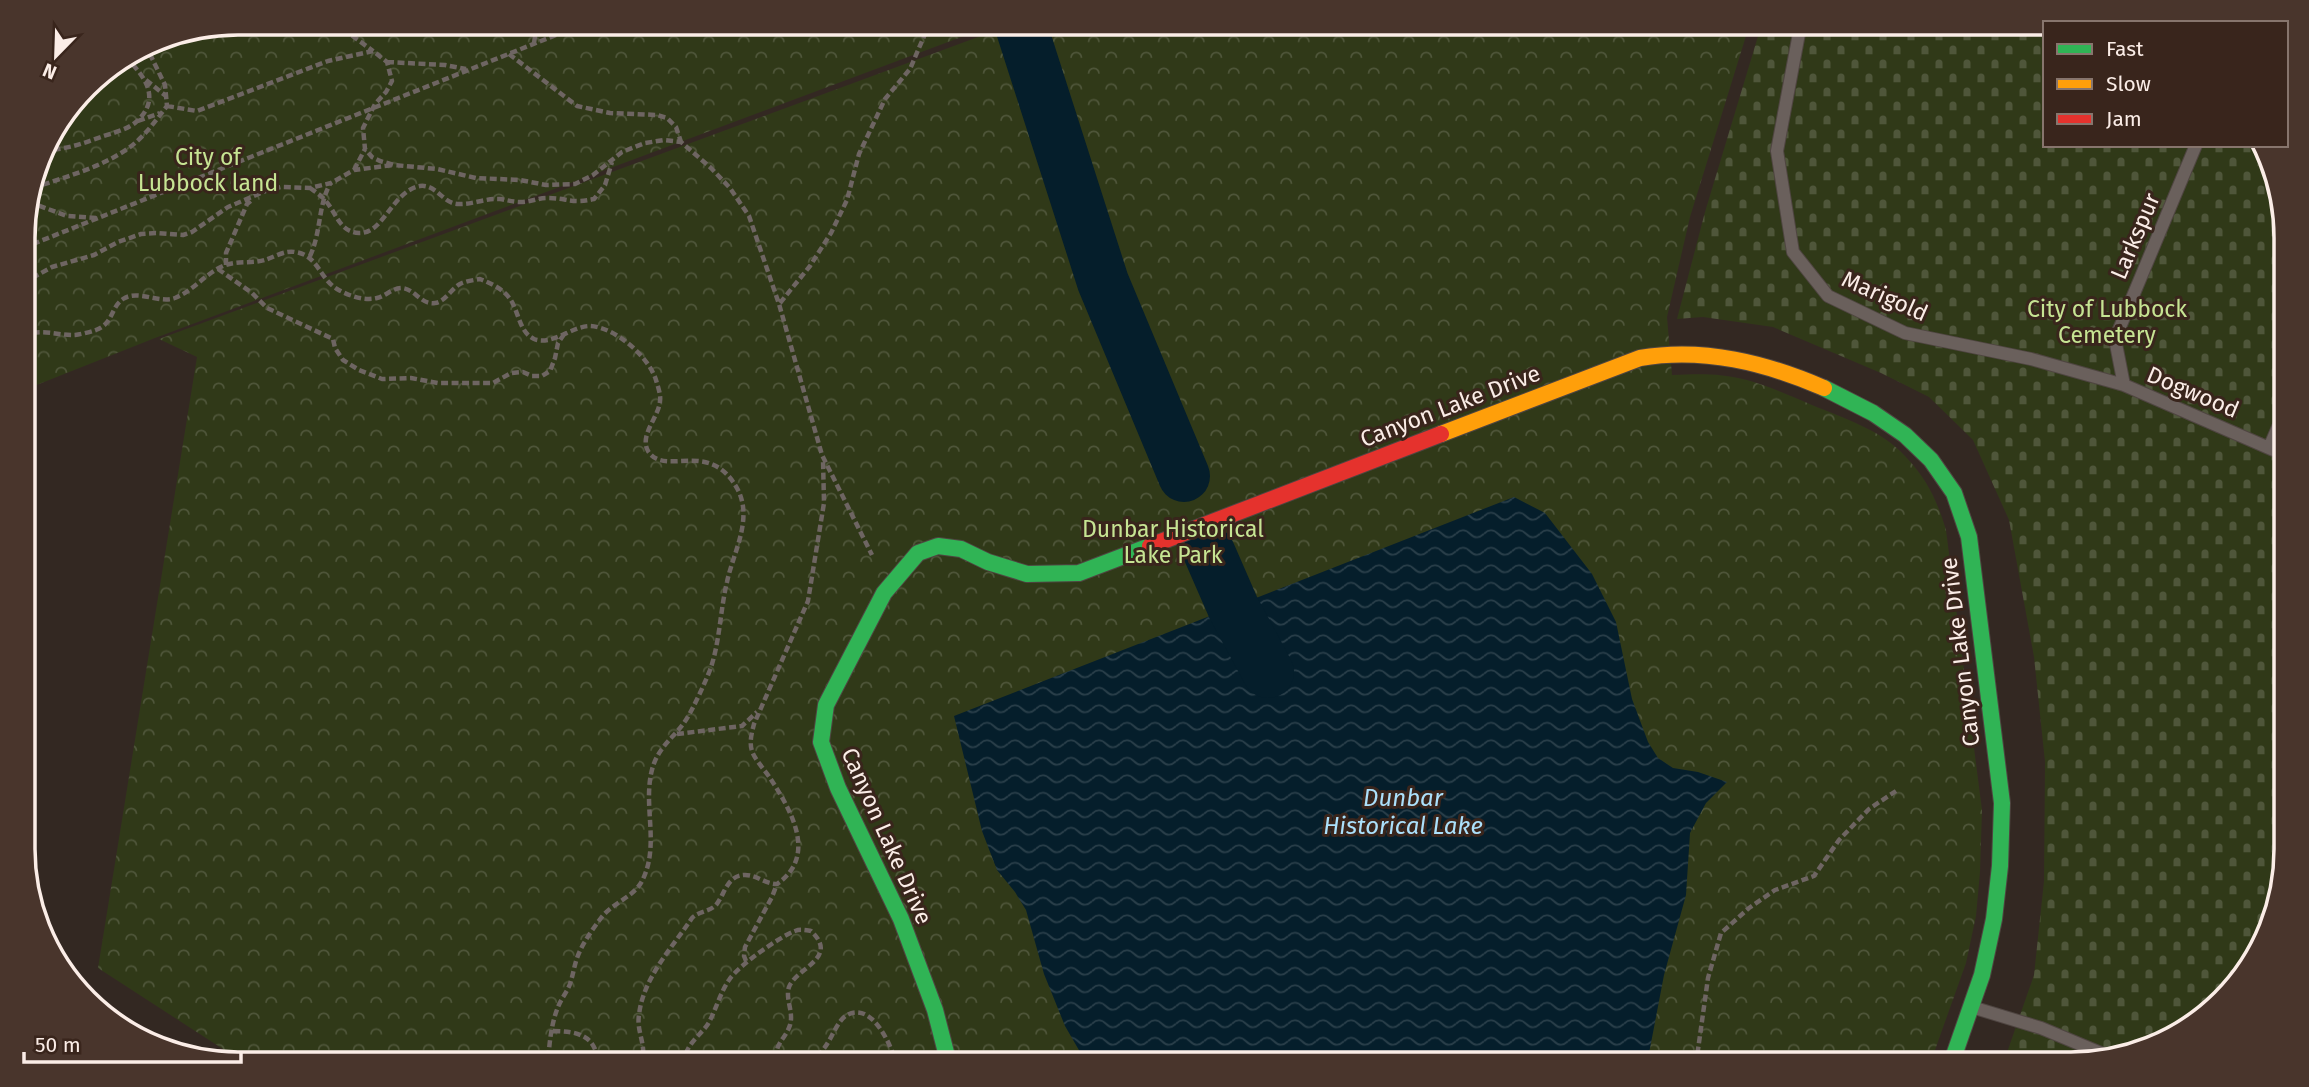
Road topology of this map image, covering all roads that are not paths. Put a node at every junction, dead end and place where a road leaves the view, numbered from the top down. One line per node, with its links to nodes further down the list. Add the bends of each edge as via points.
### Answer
1 (1799, 35): 3 (lane, Marigold, via 1777,151 1793,252 1828,296 1905,333 2031,359)
2 (2195, 147): 3 (lane, Larkspur, via 2115,339)
3 (2124, 385): 5 (lane, Dogwood)
4 (2274, 436): 5 (lane)
5 (2269, 448): 6 (lane, Dogwood)
6 (2274, 450)
7 (1972, 1007): 8 (lane); 9 (street, Canyon Lake Drive, via 1994,919 2002,803 1969,537 1950,485 1920,447 1884,418 1831,391 1762,365 1664,354 1640,358 1079,573 1027,575 961,549 938,546 918,553 884,593 826,705 821,742 901,919); 10 (street, Canyon Lake Drive)
8 (2095, 1050)
9 (946, 1052)
10 (1955, 1052)

